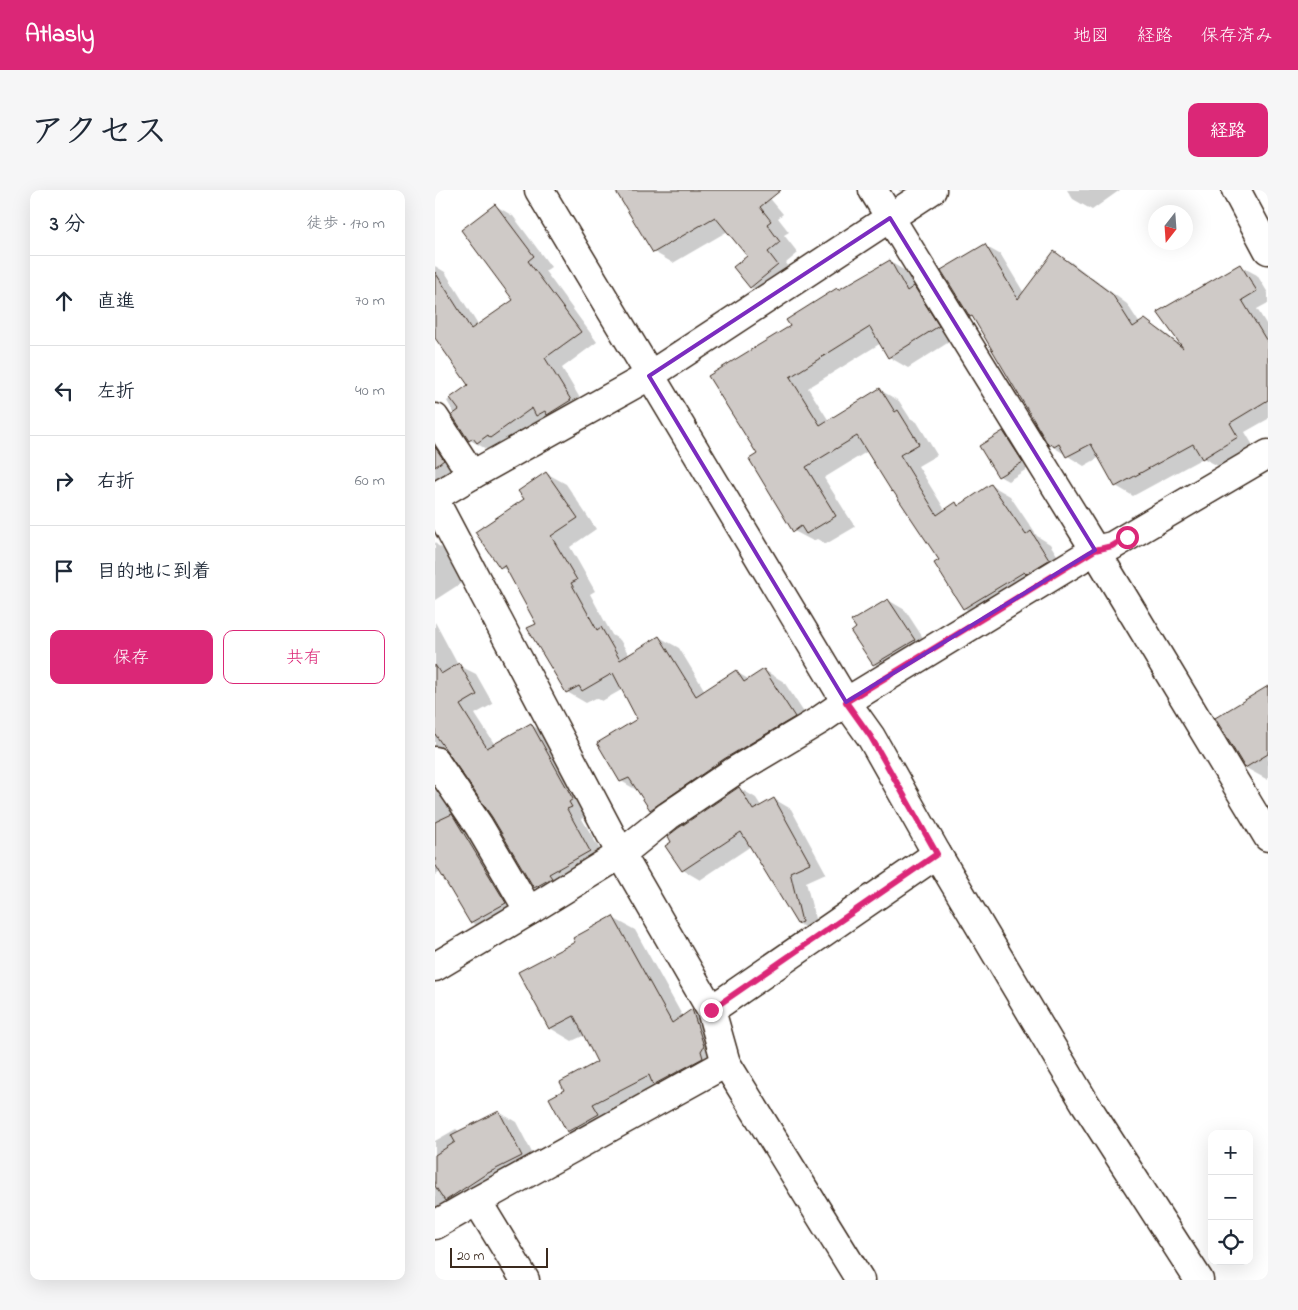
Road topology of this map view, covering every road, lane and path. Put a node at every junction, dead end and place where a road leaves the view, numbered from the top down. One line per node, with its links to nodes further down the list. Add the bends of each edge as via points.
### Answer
1 (539, 190): 7 (street)
2 (873, 190): 5 (street)
3 (932, 190): 5 (street)
4 (1236, 190): 6 (street)
5 (890, 218): 7 (street); 12 (street)
6 (1268, 250)
7 (649, 376): 10 (street); 13 (street)
8 (435, 418): 10 (street)
9 (1268, 454): 12 (street, via 1112,546)
10 (472, 474): 11 (street)
11 (435, 499): 17 (street)
12 (1095, 550): 13 (street); 15 (street)
13 (846, 702): 17 (street, via 676,810); 18 (street, via 871,737)
14 (435, 761): 19 (street, via 479,826)
15 (1259, 799): 16 (street)
16 (1268, 837)
17 (621, 854): 19 (street); 21 (street)
18 (937, 854): 21 (street); 27 (street, via 1085,1103)
19 (529, 911): 20 (street)
20 (435, 967)
21 (711, 1010): 22 (street)
22 (726, 1063): 23 (street); 26 (street)
23 (477, 1201): 24 (street); 25 (street)
24 (435, 1226)
25 (525, 1280)
26 (861, 1280)
27 (1199, 1280)

